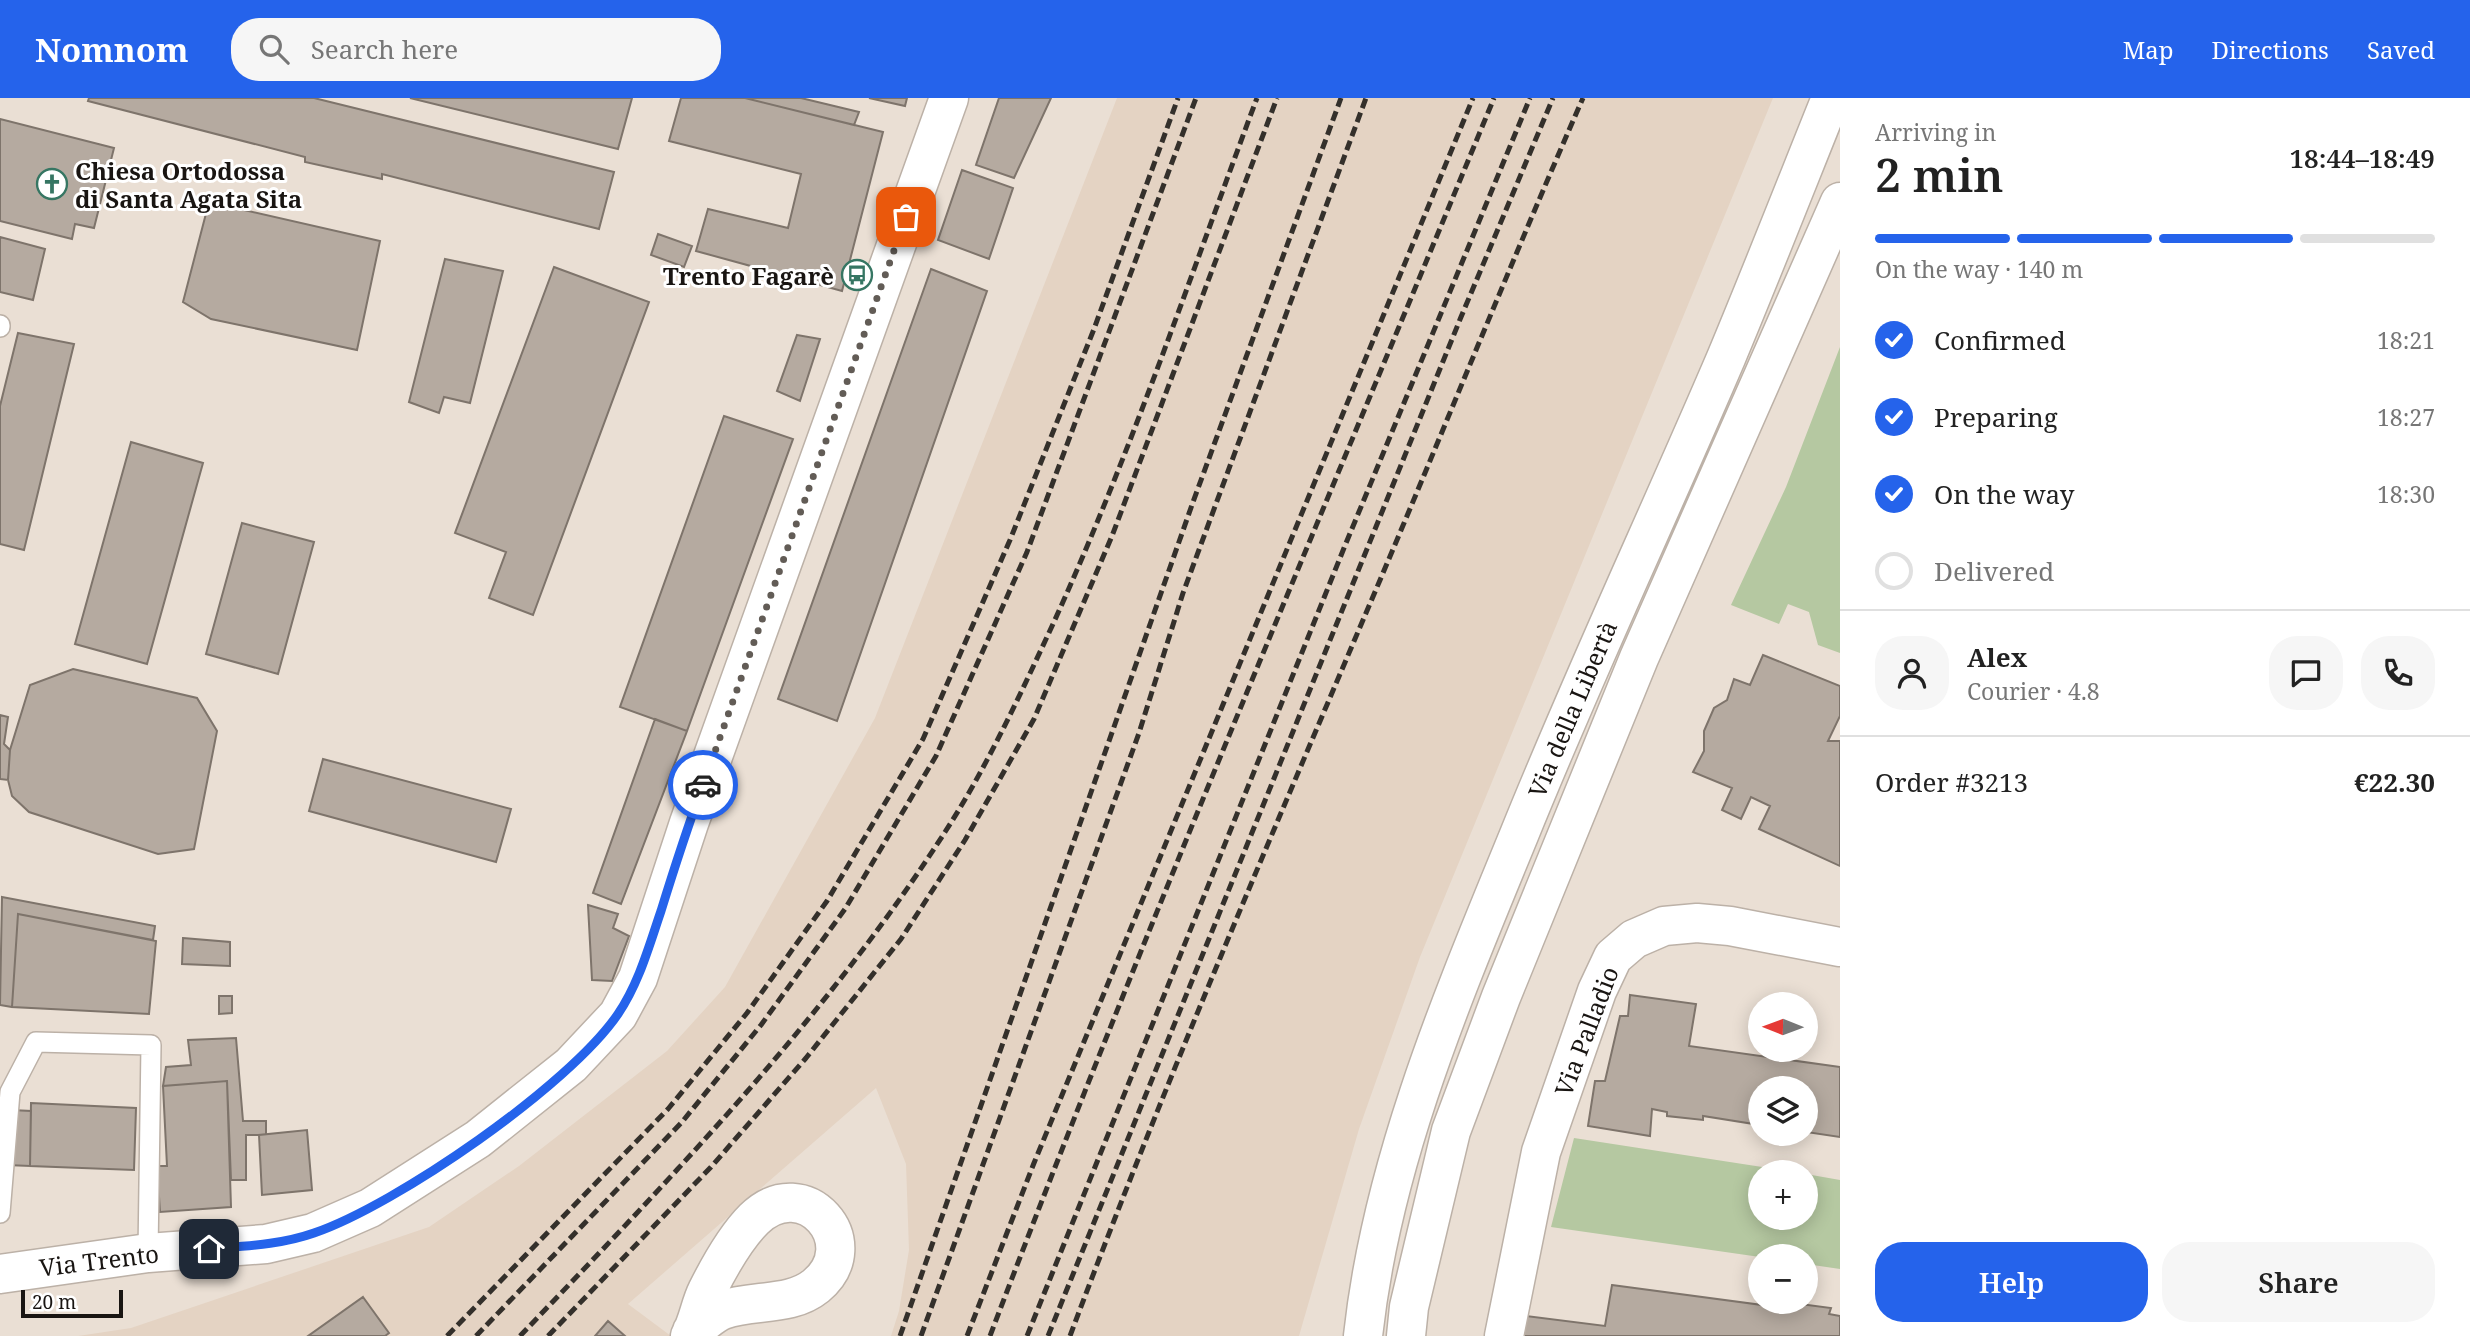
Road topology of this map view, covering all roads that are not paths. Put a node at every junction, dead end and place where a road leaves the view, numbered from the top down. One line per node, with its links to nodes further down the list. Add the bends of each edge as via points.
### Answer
1 (949, 98): 6 (main road, Via Trento, via 689,823 638,978 618,1015 554,1080 478,1139 370,1208 313,1233 266,1244)
2 (1831, 98): 8 (main road, Via della Libertà, via 1726,357 1553,751 1462,974 1403,1139)
3 (1840, 202): 9 (main road, Via della Libertà, via 1639,658 1501,997 1451,1131)
4 (1840, 947): 10 (main road, Via Palladio, via 1696,923 1664,926 1634,939 1613,957 1541,1152)
5 (0, 1213): 6 (lane, via 10,1092 36,1042 151,1045)
6 (148, 1253): 7 (main road, Via Trento)
7 (0, 1274)
8 (1363, 1336)
9 (1406, 1336)
10 (1504, 1336)

